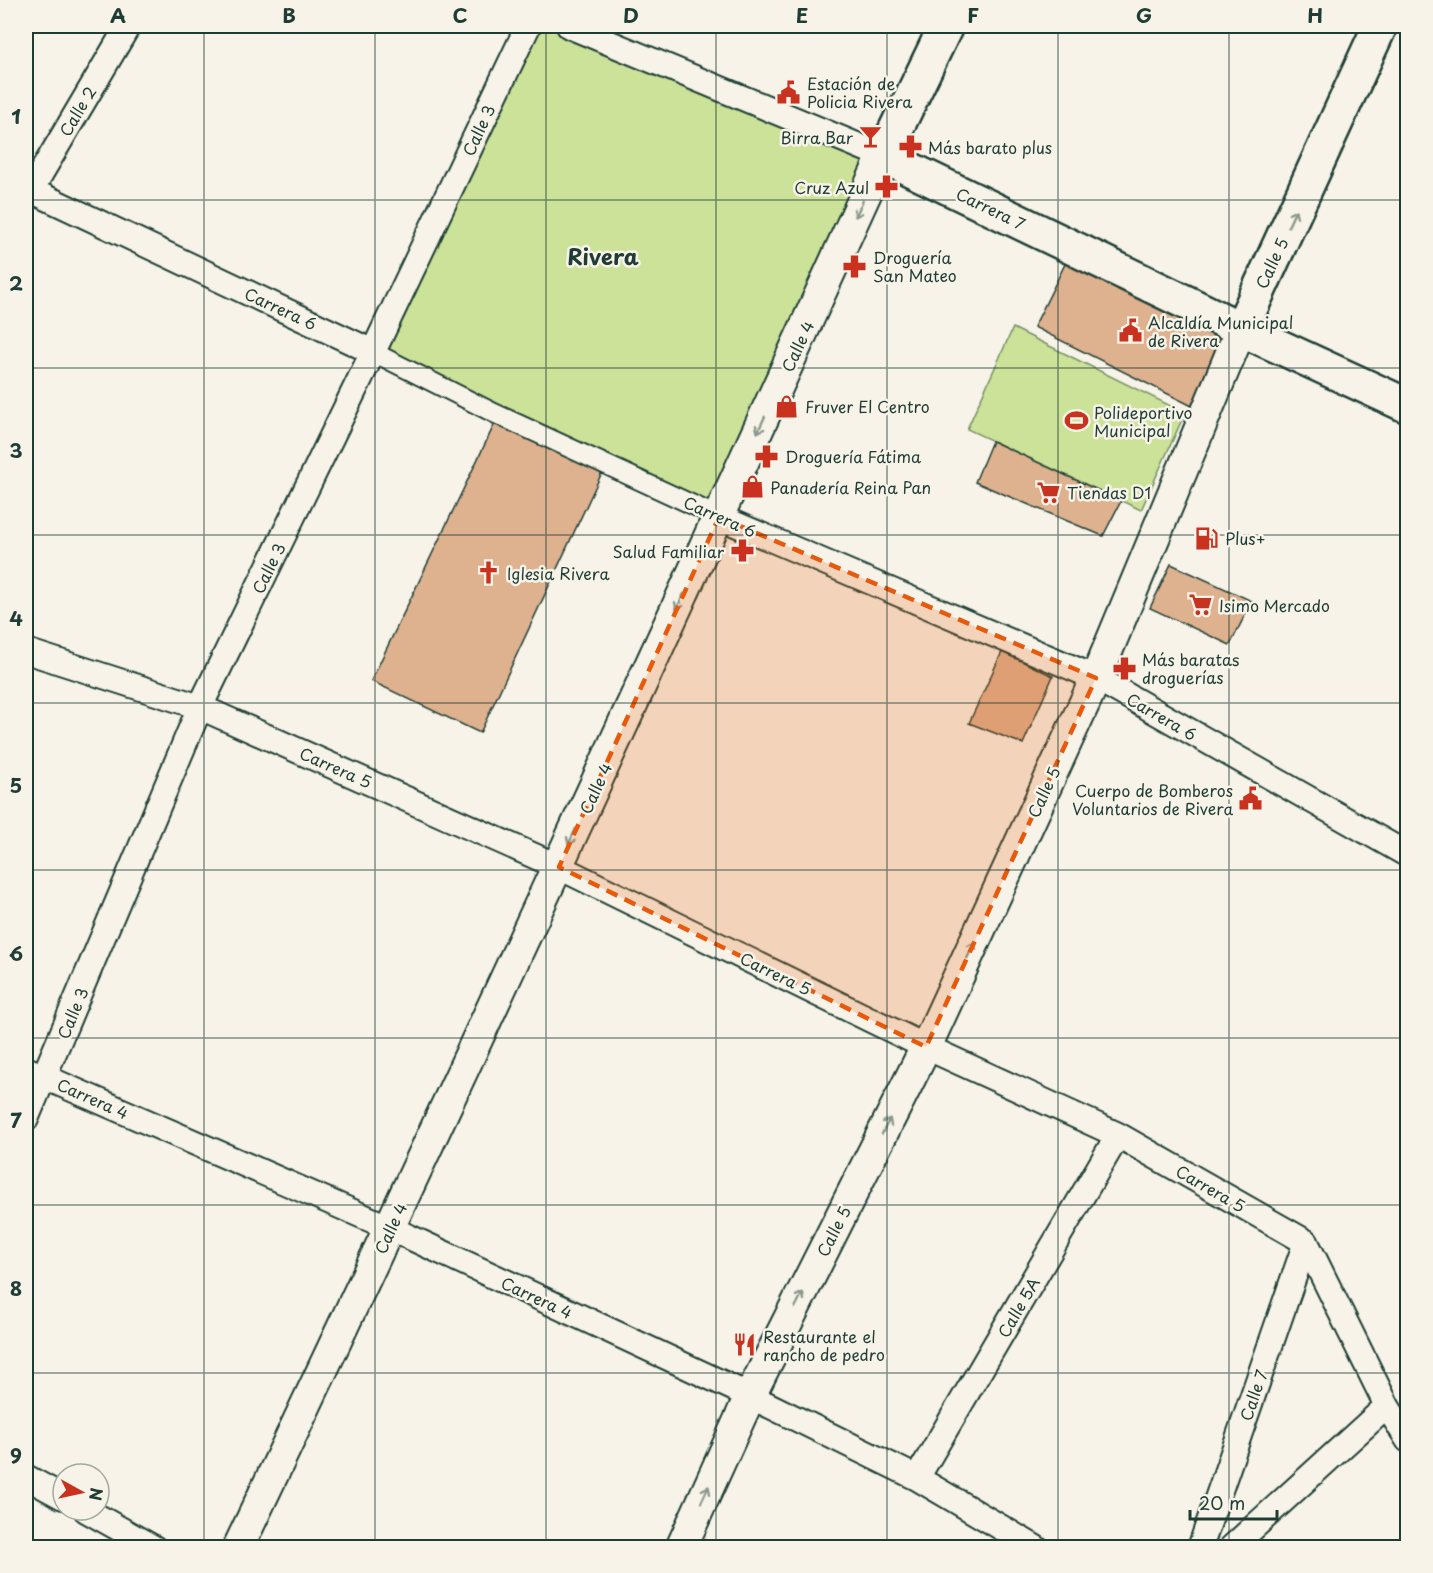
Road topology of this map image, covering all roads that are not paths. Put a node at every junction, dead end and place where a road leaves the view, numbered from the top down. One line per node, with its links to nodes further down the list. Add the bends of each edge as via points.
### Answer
1 (128, 26): 7 (street, Calle 2)
2 (528, 26): 9 (street, Calle 3)
3 (569, 26): 6 (street, Carrera 7)
4 (946, 26): 6 (main road, Calle 4)
5 (1380, 26): 8 (main road, Calle 5, one-way to 5)
6 (884, 156): 8 (main road, Carrera 7); 11 (street, Calle 4, one-way to 11)
7 (27, 191): 9 (street, Carrera 6)
8 (1241, 329): 10 (main road, Carrera 7); 13 (street, Calle 5)
9 (374, 352): 11 (street, Carrera 6); 14 (street, Calle 3)
10 (1407, 406)
11 (719, 517): 13 (street, Carrera 6); 16 (street, Calle 4, one-way to 16)
12 (26, 651): 14 (street, Carrera 5)
13 (1096, 678): 15 (street, Carrera 6); 17 (street, Calle 5, one-way to 13)
14 (200, 707): 16 (street, Carrera 5); 18 (street, Calle 3)
15 (1407, 855)
16 (559, 867): 17 (street, Carrera 5); 21 (street, Calle 4)
17 (926, 1047): 20 (street, Carrera 5); 23 (street, Calle 5, one-way to 17)
18 (35, 1073): 19 (street, Calle 3); 21 (street, Carrera 4)
19 (26, 1119)
20 (1118, 1135): 22 (street, Carrera 5); 27 (street, Calle 5A)
21 (390, 1228): 23 (street, Carrera 4); 31 (street, Calle 4)
22 (1306, 1242): 24 (street); 34 (street, Calle 7)
23 (750, 1396): 27 (street, Carrera 4); 32 (street, Calle 5, one-way to 23)
24 (1387, 1406): 25 (street); 35 (street)
25 (1407, 1440)
26 (26, 1477): 28 (street)
27 (917, 1478): 33 (street, Carrera 4)
28 (51, 1491)
29 (107, 1522): 30 (street)
30 (154, 1548)
31 (238, 1548)
32 (681, 1548)
33 (1036, 1548)
34 (1200, 1548)
35 (1231, 1548)

